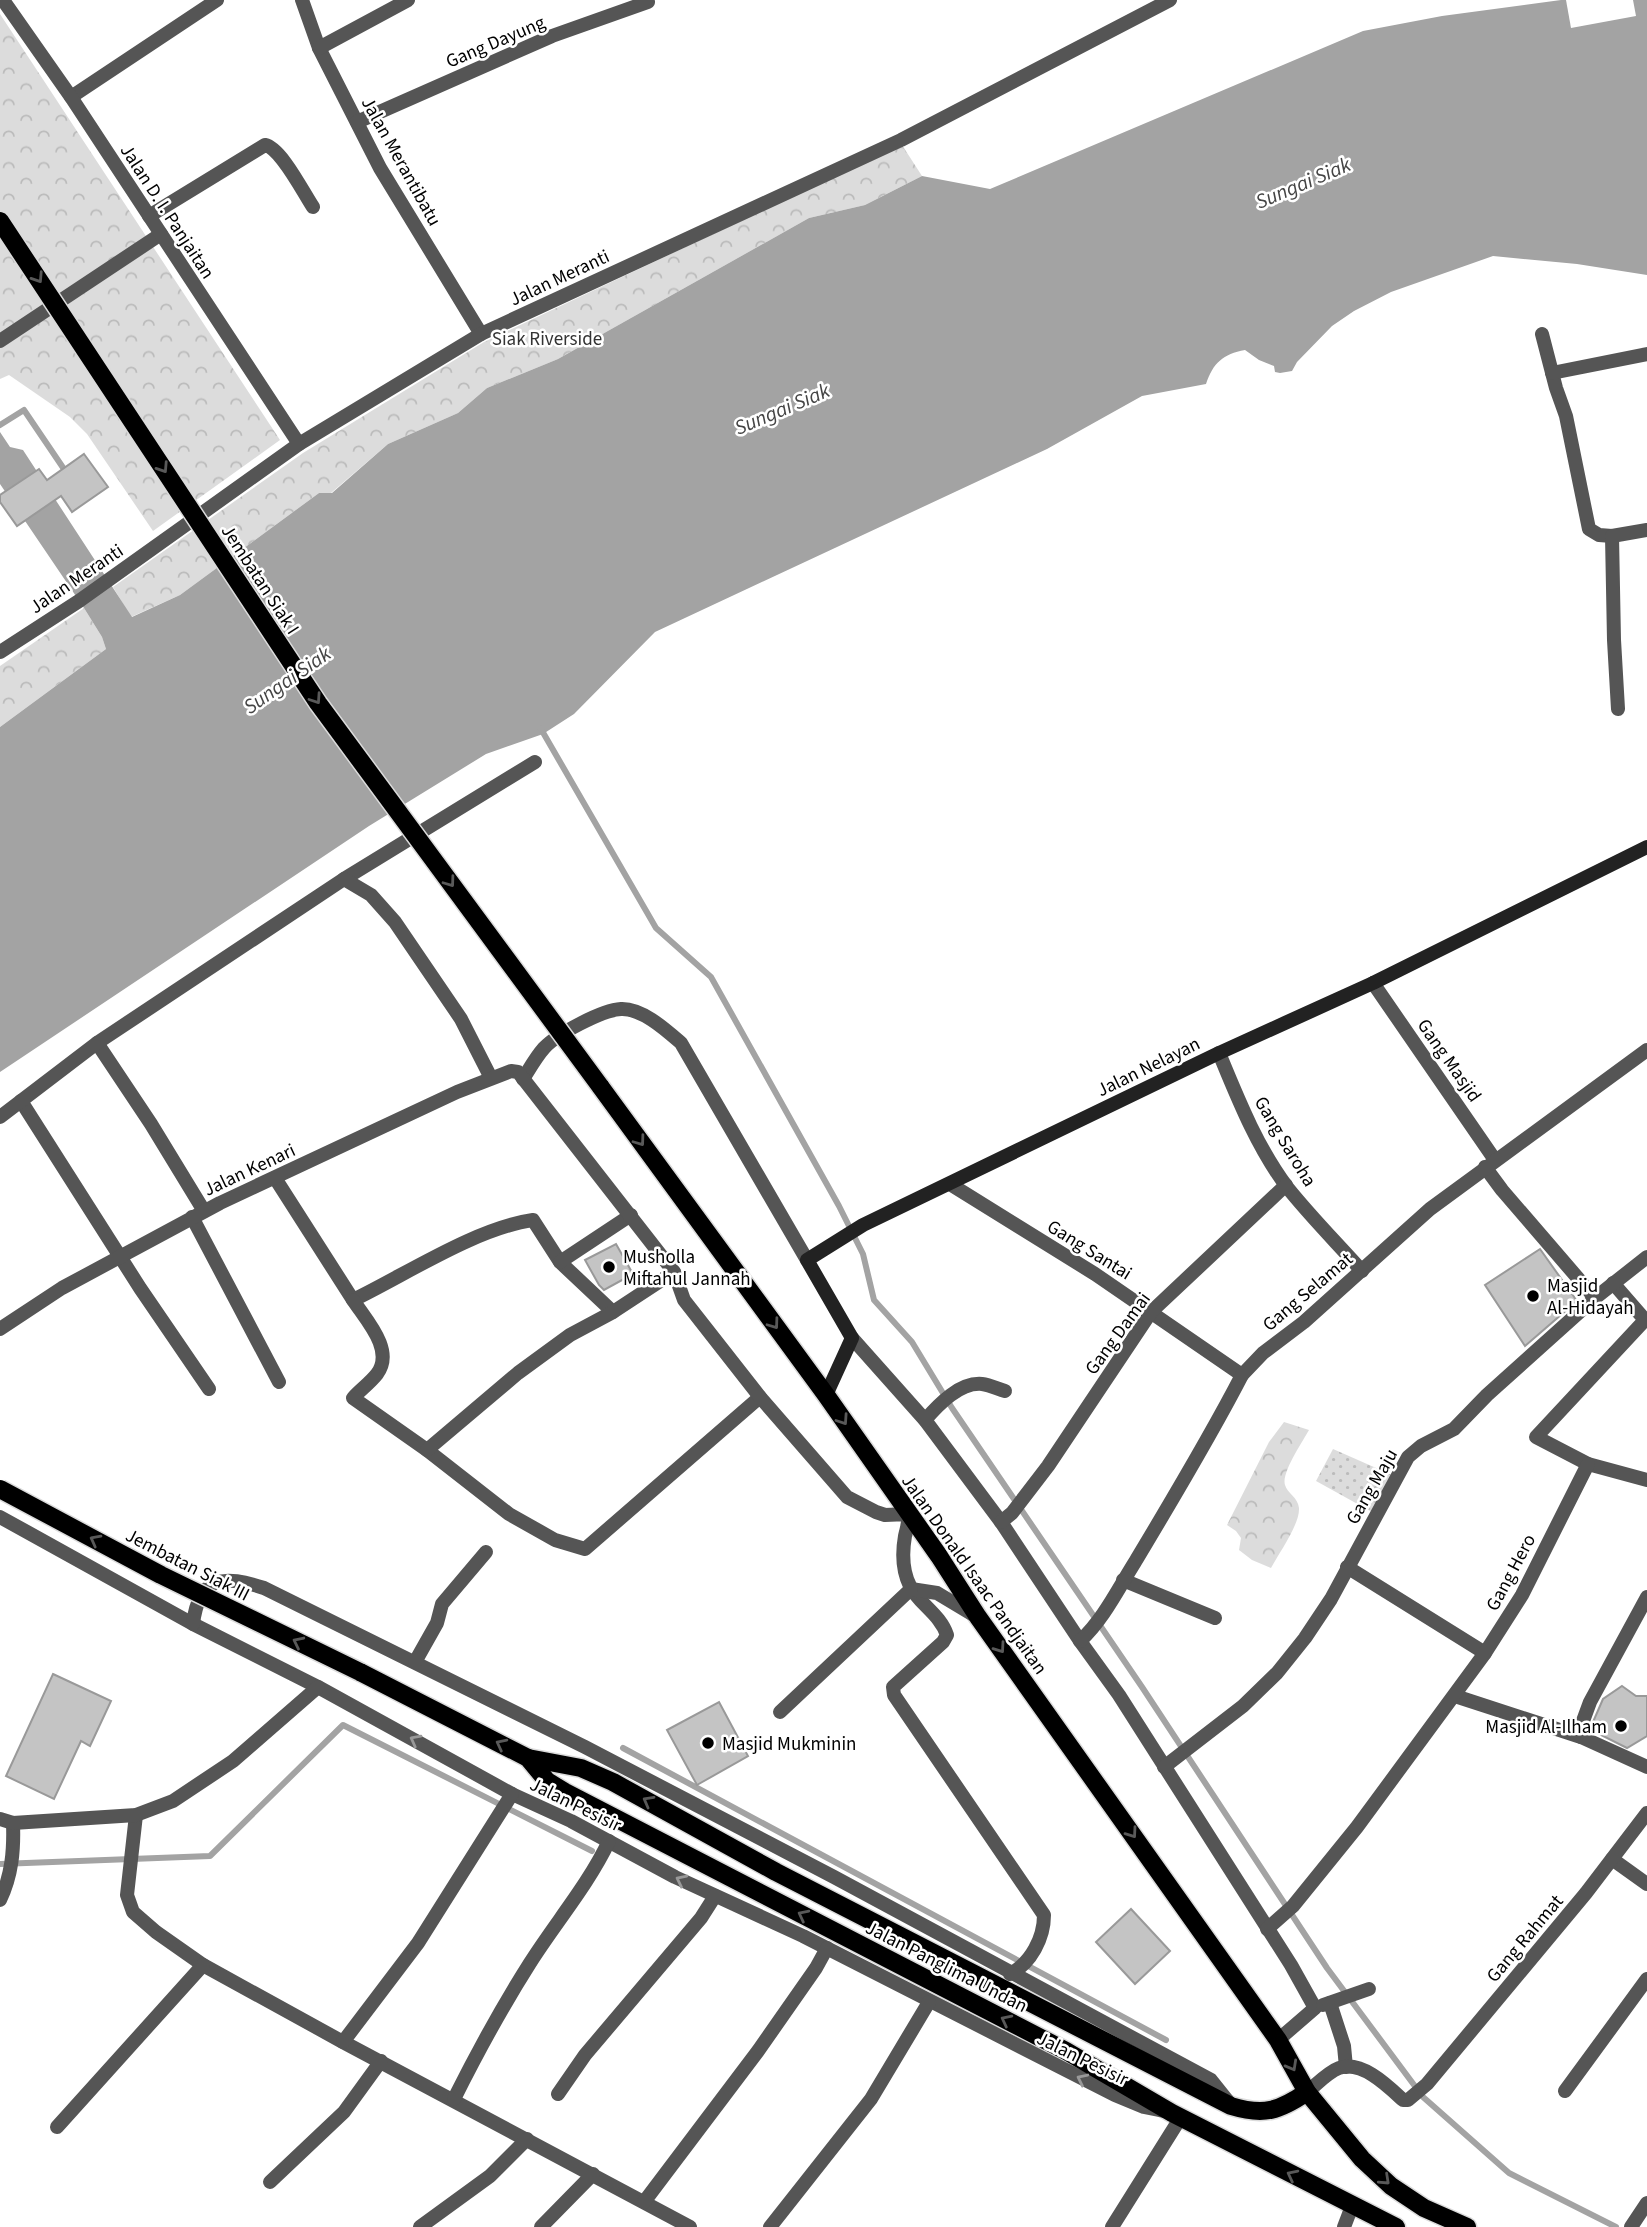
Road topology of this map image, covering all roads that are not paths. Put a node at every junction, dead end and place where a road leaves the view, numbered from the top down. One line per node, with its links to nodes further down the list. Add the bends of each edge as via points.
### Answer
1 (3, 0): 8 (street, Jalan D. I. Panjaitan)
2 (217, 0): 8 (street)
3 (302, 0): 7 (street, Jalan Merantibatu)
4 (408, 0): 7 (street)
5 (647, 0): 9 (street, Gang Dayung, via 623,13 552,36)
6 (1170, 0): 14 (street, Jalan Meranti, via 901,140)
7 (319, 48): 9 (street, Jalan Merantibatu)
8 (71, 97): 11 (street, Jalan D. I. Panjaitan)
9 (357, 122): 14 (street, Jalan Merantibatu)
10 (313, 207): 11 (street, via 279,155 265,145)
11 (149, 216): 13 (street, Jalan D. I. Panjaitan)
12 (0, 221): 33 (main road, Jembatan Siak I, one-way to 33, bridge, via 318,703)
13 (160, 234): 16 (street); 19 (street, Jalan D. I. Panjaitan)
14 (481, 334): 19 (street, Jalan Meranti)
15 (1542, 334): 18 (street)
16 (0, 341)
17 (1647, 354): 18 (street)
18 (1552, 373): 21 (street, via 1566,416 1589,529)
19 (299, 444): 22 (street, Jalan Meranti)
20 (1647, 530): 21 (street)
21 (1612, 537): 23 (street)
22 (0, 652)
23 (1618, 709)
24 (535, 762): 26 (street)
25 (1645, 853): 27 (main road, Jalan Nelayan)
26 (344, 878): 28 (street); 31 (street, via 371,895 395,922 461,1019)
27 (1373, 983): 30 (main road, Jalan Nelayan); 36 (street, Gang Masjid)
28 (97, 1043): 34 (street); 40 (street, via 151,1124)
29 (1647, 1050): 36 (street, Gang Selamat)
30 (1219, 1054): 38 (main road, Jalan Nelayan); 39 (street, Gang Saroha)
31 (491, 1078): 32 (street, Jalan Kenari, via 511,1070); 37 (street, Jalan Kenari)
32 (523, 1079): 41 (street); 44 (street, via 545,1046 565,1032 622,1009 648,1018 681,1043)
33 (600, 1086): 60 (main road, Jalan Donald Isaac Pandjaitan, one-way to 60)
34 (21, 1101): 35 (street); 42 (street)
35 (0, 1117)
36 (1490, 1163): 46 (street, Gang Selamat); 49 (street, Gang Masjid, via 1502,1190)
37 (275, 1178): 40 (street, Jalan Kenari); 50 (street)
38 (950, 1184): 44 (main road, Jalan Nelayan, via 863,1225); 52 (street, Gang Santai)
39 (1286, 1185): 46 (street, Gang Saroha); 52 (street, Gang Damai)
40 (198, 1214): 42 (street, Jalan Kenari); 57 (street)
41 (631, 1215): 45 (street); 47 (street)
42 (121, 1256): 54 (street, Jalan Kenari); 58 (street)
43 (1647, 1257): 48 (street, Gang Maju)
44 (807, 1260): 55 (main road)
45 (560, 1262): 50 (street, via 533,1220 518,1222); 51 (street)
46 (1362, 1271): 56 (street, Gang Selamat)
47 (674, 1272): 51 (street); 61 (street, via 684,1300)
48 (1613, 1283): 49 (street, Gang Maju); 53 (street)
49 (1595, 1298): 71 (street, Gang Maju, via 1454,1430 1408,1457)
50 (353, 1300): 63 (street, via 377,1338 383,1360 378,1373 353,1398)
51 (613, 1312): 63 (street, via 570,1335 518,1373)
52 (1151, 1312): 56 (street, Gang Santai); 69 (street, Gang Damai, via 1048,1466)
53 (1646, 1319): 64 (street, via 1536,1437)
54 (0, 1329)
55 (852, 1338): 60 (main road); 62 (street)
56 (1242, 1375): 72 (street, Gang Selamat)
57 (279, 1382)
58 (209, 1389)
59 (1005, 1391): 62 (street, via 981,1384 959,1390)
60 (826, 1395): 67 (main road, Jalan Donald Isaac Pandjaitan, one-way to 67)
61 (760, 1397): 63 (street, via 585,1549 555,1541 509,1514); 67 (street, via 847,1497 886,1515)
62 (925, 1419): 69 (street)
63 (427, 1450)
64 (1588, 1464): 65 (street); 79 (street, Gang Hero, via 1522,1595)
65 (1647, 1480)
66 (0, 1489): 81 (main road, Jembatan Siak III, one-way to 66, bridge, via 161,1575)
67 (908, 1514): 73 (street, via 902,1556); 75 (main road, Jalan Donald Isaac Pandjaitan)
68 (0, 1517): 77 (street, Jalan Pesisir)
69 (1007, 1517): 78 (street)
70 (486, 1552): 80 (street, via 442,1604)
71 (1347, 1567): 79 (street); 87 (street, Gang Maju, via 1331,1599 1277,1673 1243,1706)
72 (1124, 1580): 76 (street); 78 (street, Gang Selamat)
73 (911, 1589): 75 (street, via 937,1592); 84 (street); 106 (street, via 936,1615 947,1635 893,1688 894,1695 1044,1915 1034,1949)
74 (1647, 1597): 85 (street, via 1590,1702)
75 (978, 1617): 114 (main road, Jalan Donald Isaac Pandjaitan, one-way to 114)
76 (1216, 1618)
77 (193, 1624): 80 (street, Jalan Pesisir, via 204,1589 219,1580 242,1581); 82 (street, Jalan Pesisir)
78 (1085, 1636): 87 (street)
79 (1485, 1653): 83 (street, Gang Hero)
80 (415, 1662): 94 (street, Jalan Pesisir)
81 (360, 1672): 86 (main road, Jalan Panglima Undan, one-way to 81)
82 (318, 1687): 89 (street, Jalan Pesisir, one-way to 82); 91 (street, via 233,1761 173,1801)
83 (1455, 1696): 85 (street); 102 (street, Gang Hero, via 1357,1827 1293,1906)
84 (780, 1712)
85 (1581, 1737): 88 (street)
86 (528, 1758): 96 (main road, Jalan Panglima Undan, one-way to 86, via 613,1782 581,1768); 104 (main road, Jalan Panglima Undan, one-way to 86, via 565,1793 547,1781)
87 (1164, 1767): 102 (street)
88 (1647, 1767)
89 (510, 1797): 93 (street, Jalan Pesisir); 115 (street, via 418,1943)
90 (1647, 1813): 95 (street, Gang Rahmat)
91 (136, 1815): 92 (street); 105 (street, via 127,1895 133,1912)
92 (7, 1821): 101 (street, via 14,1847)
93 (609, 1841): 100 (street, Jalan Pesisir, one-way to 93); 122 (street, via 595,1870 530,1962)
94 (788, 1853): 96 (street); 97 (street, Jalan Pesisir)
95 (1612, 1859): 98 (street); 118 (street, Gang Rahmat, via 1427,2084 1408,2100 1364,2071)
96 (776, 1872): 99 (main road, Jalan Panglima Undan)
97 (834, 1877): 99 (street); 106 (street, Jalan Pesisir)
98 (1647, 1884)
99 (822, 1895): 113 (main road, Jalan Panglima Undan)
100 (713, 1899): 103 (street, Jalan Pesisir); 121 (street)
101 (0, 1900)
102 (1267, 1929): 112 (street)
103 (822, 1957): 107 (street, Jalan Pesisir); 129 (street)
104 (891, 1961): 107 (street); 116 (main road, Jalan Panglima Undan, one-way to 104)
105 (203, 1965): 115 (street); 125 (street)
106 (1016, 1971): 123 (street, Jalan Pesisir, via 1211,2080)
107 (881, 1977): 111 (street, Jalan Pesisir)
108 (1647, 1979): 119 (street)
109 (1363, 1991): 110 (street)
110 (1335, 2001): 112 (street); 118 (street)
111 (925, 2008): 124 (street, Jalan Pesisir, one-way to 111, via 1115,2095); 134 (street, via 871,2099)
112 (1315, 2008): 114 (street)
113 (1077, 2027): 116 (main road); 123 (main road, Jalan Panglima Undan)
114 (1278, 2040): 120 (main road, Jalan Donald Isaac Pandjaitan, one-way to 120)
115 (343, 2042): 117 (street)
116 (1066, 2051): 124 (main road, Jalan Panglima Undan)
117 (381, 2061): 122 (street); 128 (street, via 344,2112)
118 (1346, 2067): 120 (street)
119 (1565, 2091)
120 (1307, 2092): 123 (main road, Jalan Panglima Undan, via 1271,2111); 138 (main road, Jalan Donald Isaac Pandjaitan, one-way to 138, via 1391,2186 1424,2208)
121 (558, 2094)
122 (454, 2099): 126 (street)
123 (1231, 2106)
124 (1177, 2115): 130 (main road, Jalan Panglima Undan, one-way to 124); 135 (street)
125 (57, 2127)
126 (527, 2139): 127 (street); 131 (street, via 490,2176)
127 (593, 2174): 129 (street); 132 (street)
128 (270, 2182)
129 (644, 2202): 133 (street)
130 (1352, 2206): 136 (street); 137 (main road, Jalan Panglima Undan)
131 (420, 2227)
132 (541, 2227)
133 (691, 2227)
134 (770, 2227)
135 (1112, 2227)
136 (1343, 2227)
137 (1396, 2227)
138 (1467, 2227)

